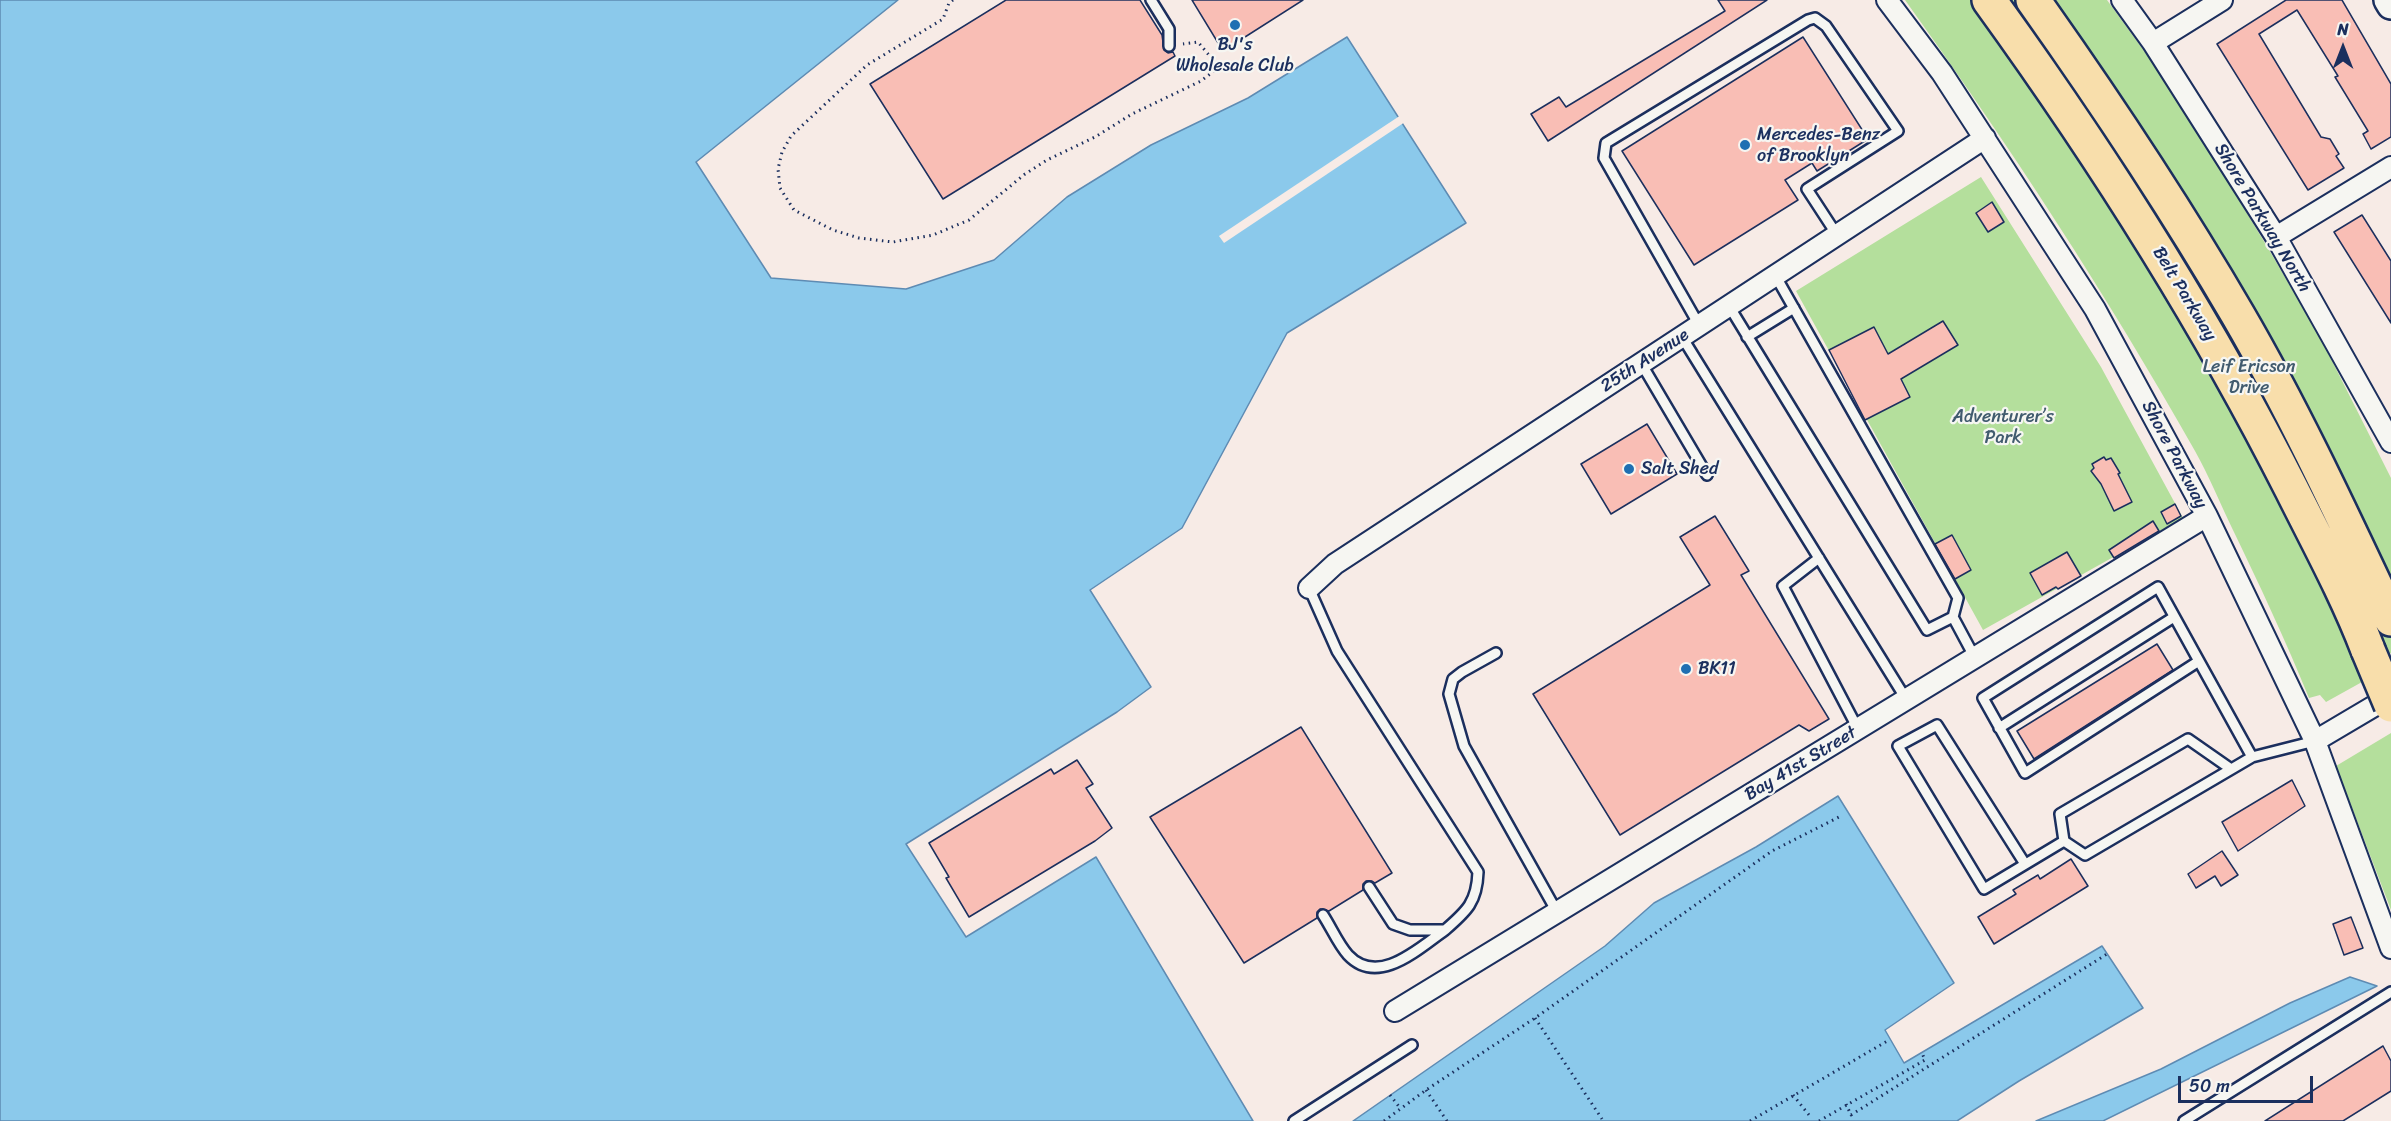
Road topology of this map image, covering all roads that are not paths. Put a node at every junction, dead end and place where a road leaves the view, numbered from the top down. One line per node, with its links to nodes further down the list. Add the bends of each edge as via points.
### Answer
1 (1151, 0): 10 (lane, via 1169,29)
2 (1887, 0): 11 (street, Shore Parkway)
3 (1989, 0): 35 (highway, Belt Parkway, bridge, via 2099,158 2217,350 2314,534)
4 (2033, 0): 29 (highway, Belt Parkway, via 2161,188 2240,317 2340,509)
5 (2122, 0): 9 (street, Shore Parkway North)
6 (2222, 0): 9 (street)
7 (2388, 0): 8 (main road)
8 (2391, 5)
9 (2153, 43): 14 (street, Shore Parkway North)
10 (1169, 46)
11 (1985, 138): 13 (street, 25th Avenue); 24 (street, Shore Parkway, via 2095,309)
12 (2391, 167): 14 (street)
13 (1837, 235): 15 (street, 25th Avenue); 18 (lane, via 1807,189 1898,131 1826,26 1815,18 1606,143 1604,158)
14 (2276, 237): 22 (street, Shore Parkway North)
15 (1775, 275): 16 (street, 25th Avenue); 17 (lane)
16 (1728, 306): 18 (street, 25th Avenue); 20 (lane)
17 (1794, 308): 20 (lane); 28 (lane, via 1958,598)
18 (1699, 326): 19 (street, 25th Avenue)
19 (1682, 337): 21 (street, 25th Avenue); 25 (lane)
20 (1748, 337): 28 (lane, via 1927,630)
21 (1641, 363): 23 (lane); 26 (street, 25th Avenue, via 1335,564)
22 (2389, 432)
23 (1707, 475)
24 (2207, 516): 31 (street, Bay 41st Street); 38 (street, Shore Parkway)
25 (1819, 558): 34 (lane); 37 (lane, via 1783,586)
26 (1310, 588): 46 (lane, via 1337,651 1478,872 1472,903)
27 (2174, 617): 32 (lane); 36 (lane); 36 (lane, via 2158,587 1983,698)
28 (1953, 618): 31 (lane)
29 (2391, 619)
30 (1496, 653): 44 (lane, via 1452,680 1449,694 1464,746)
31 (1975, 658): 34 (street, Bay 41st Street)
32 (2199, 662): 36 (lane, via 2025,773); 39 (lane)
33 (2391, 696): 38 (street)
34 (1906, 699): 37 (street, Bay 41st Street)
35 (2391, 705)
36 (1999, 728)
37 (1858, 729): 44 (street, Bay 41st Street)
38 (2315, 741): 39 (lane); 47 (street, Shore Parkway)
39 (2252, 757): 40 (lane)
40 (2231, 769): 41 (lane, via 2085,855); 41 (lane, via 2188,739 2060,814)
41 (2064, 841): 42 (lane)
42 (2025, 864): 42 (lane, via 1936,725 1898,746 1984,889)
43 (1369, 887): 46 (lane, via 1393,924 1410,930)
44 (1557, 912): 49 (street, Bay 41st Street)
45 (1323, 915): 46 (lane, via 1346,953 1359,965 1370,968 1403,960)
46 (1445, 930)
47 (2391, 948)
48 (2391, 992): 52 (lane)
49 (1395, 1011)
50 (1412, 1045): 51 (lane)
51 (1294, 1121)
52 (2184, 1121)

